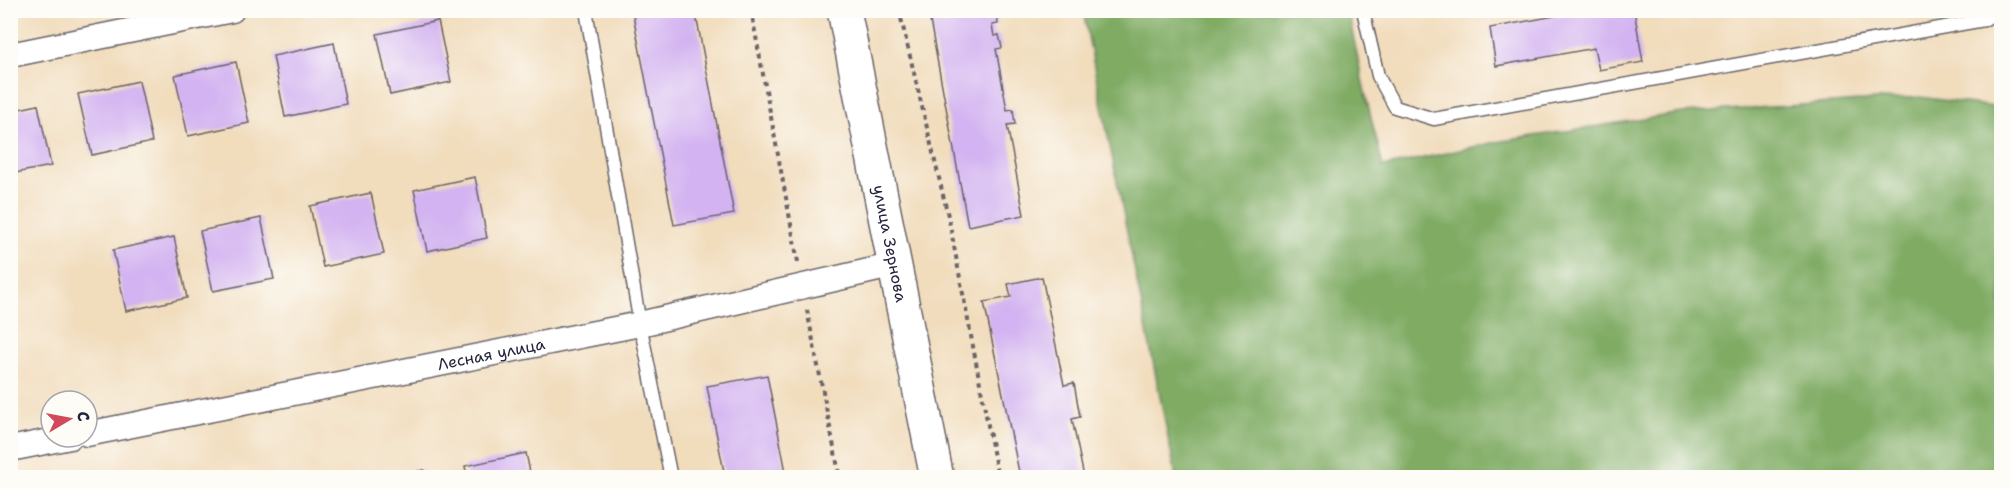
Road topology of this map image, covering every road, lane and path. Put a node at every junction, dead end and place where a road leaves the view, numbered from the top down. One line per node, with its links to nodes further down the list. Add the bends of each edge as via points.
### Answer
1 (232, 10): 8 (street)
2 (586, 10): 11 (lane)
3 (751, 10): 10 (path)
4 (844, 10): 9 (main road, улица Зернова)
5 (899, 10): 18 (path, via 949,220)
6 (1363, 10): 7 (lane, via 1378,76 1395,107 1434,119 1984,20)
7 (1999, 10)
8 (10, 55)
9 (895, 265): 10 (street, Лесная улица); 17 (main road, улица Зернова)
10 (802, 286): 11 (street, Лесная улица); 16 (path)
11 (640, 324): 12 (street, Лесная улица); 15 (lane)
12 (99, 432)
13 (39, 443): 14 (street)
14 (10, 449)
15 (671, 477)
16 (840, 477)
17 (937, 477)
18 (998, 477)

